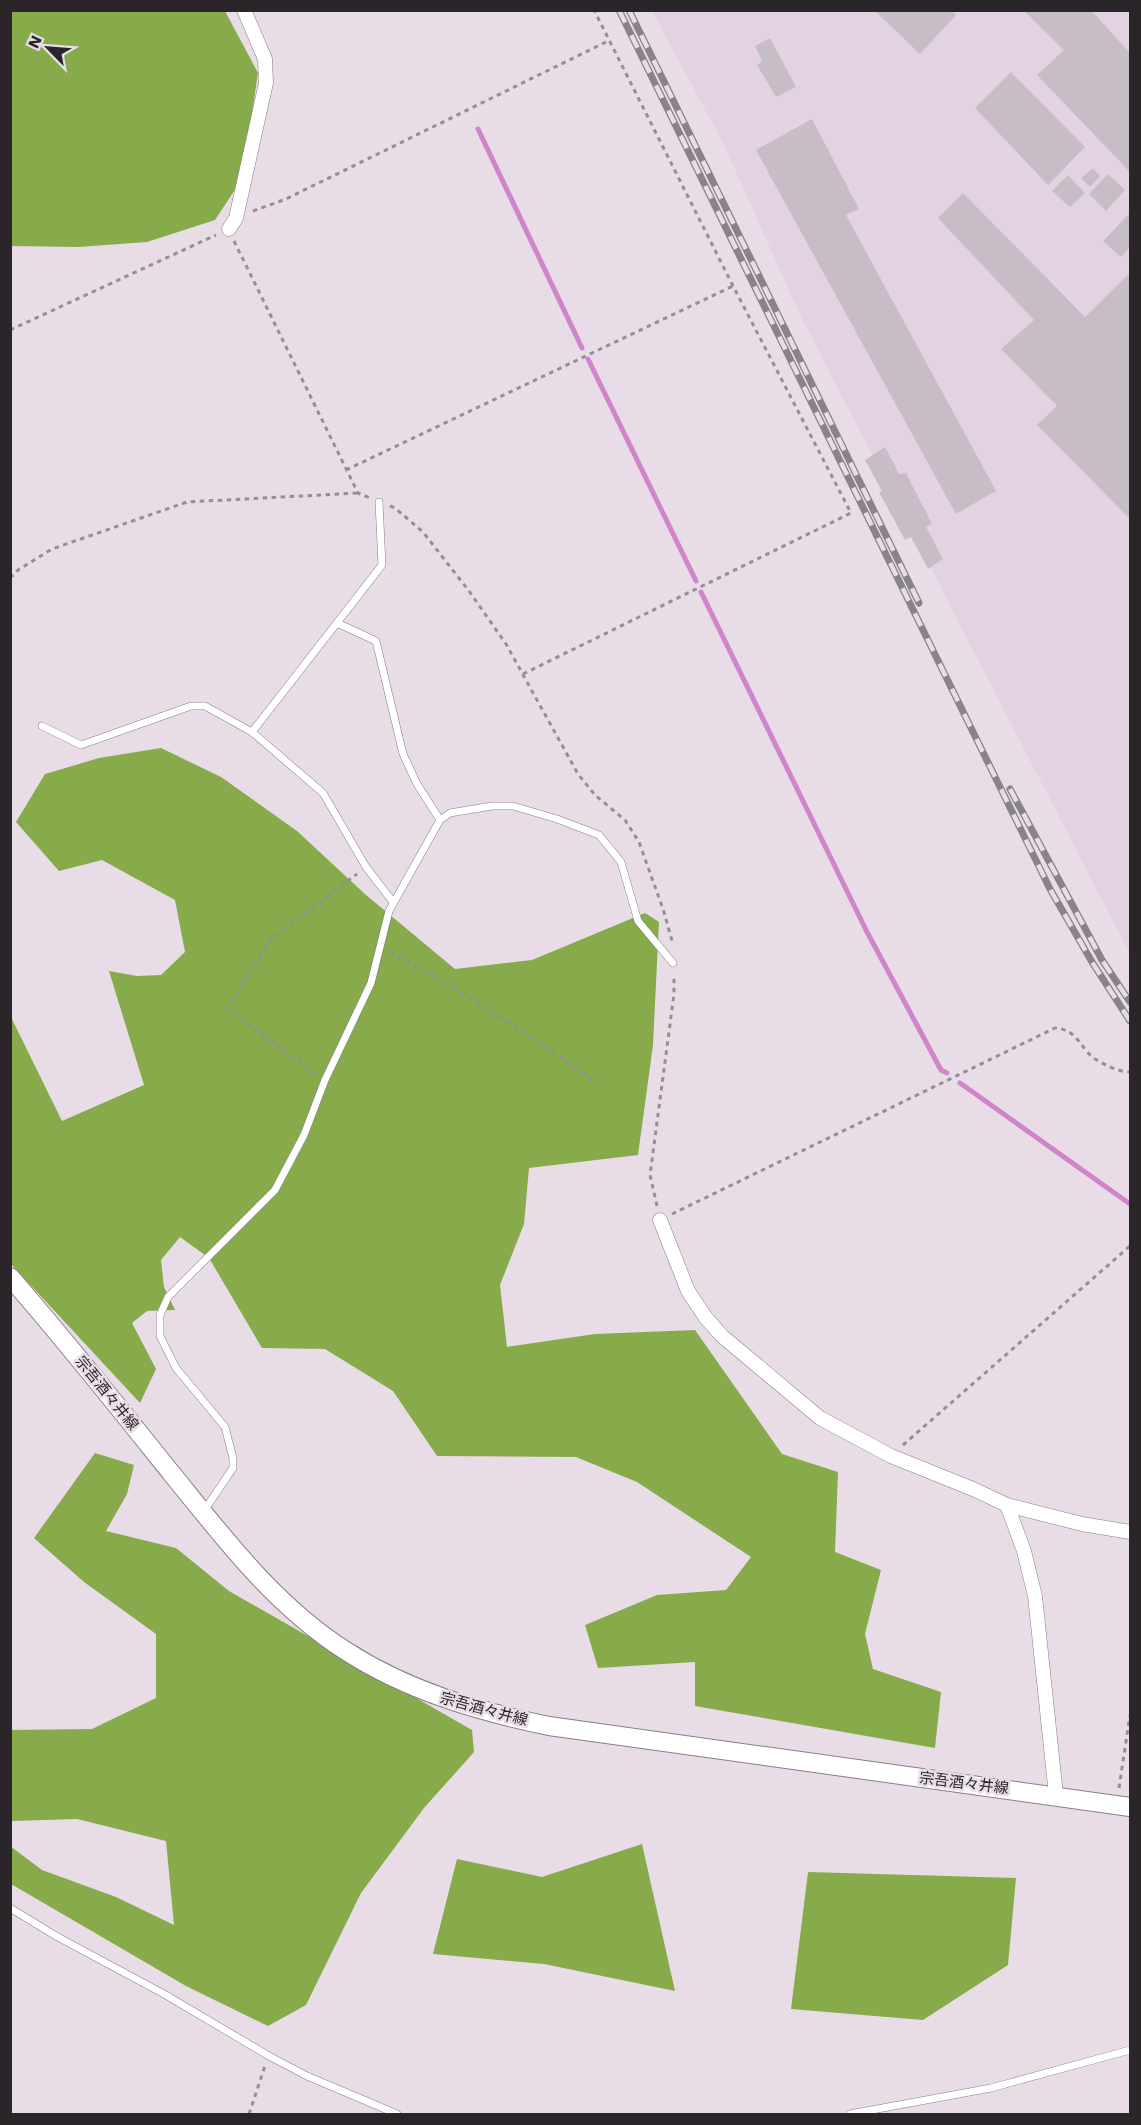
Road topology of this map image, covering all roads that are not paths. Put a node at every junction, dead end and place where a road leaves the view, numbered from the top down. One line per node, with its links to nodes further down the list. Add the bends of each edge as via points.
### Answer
1 (244, 10): 2 (street, via 266,58 266,83)
2 (232, 223)
3 (379, 502): 4 (lane, via 382,565)
4 (337, 623): 6 (lane); 7 (lane, via 376,640 403,754)
5 (42, 726): 6 (lane, via 81,745 191,706 205,706)
6 (252, 732): 8 (lane, via 323,793 366,867)
7 (440, 820): 8 (lane); 9 (lane, via 450,813 513,806 599,835 621,862 638,921)
8 (393, 902): 13 (lane, via 371,983 325,1080 304,1136 275,1190 168,1297 160,1315 160,1336 176,1368 225,1426 233,1458 233,1468)
9 (673, 963)
10 (660, 1220): 12 (street, via 688,1291 706,1318 820,1418 891,1456)
11 (10, 1277): 13 (main road, 宗吾酒々井線)
12 (1007, 1505): 14 (street); 15 (street, via 1035,1596)
13 (203, 1512): 15 (main road, 宗吾酒々井線, via 281,1601 309,1626 393,1678 434,1695 549,1726)
14 (1131, 1533)
15 (1056, 1795): 16 (main road, 宗吾酒々井線)
16 (1124, 1806)
17 (10, 1908): 19 (lane, via 269,2056)
18 (1131, 2050): 20 (lane, via 991,2088)
19 (397, 2115)
20 (850, 2115)

